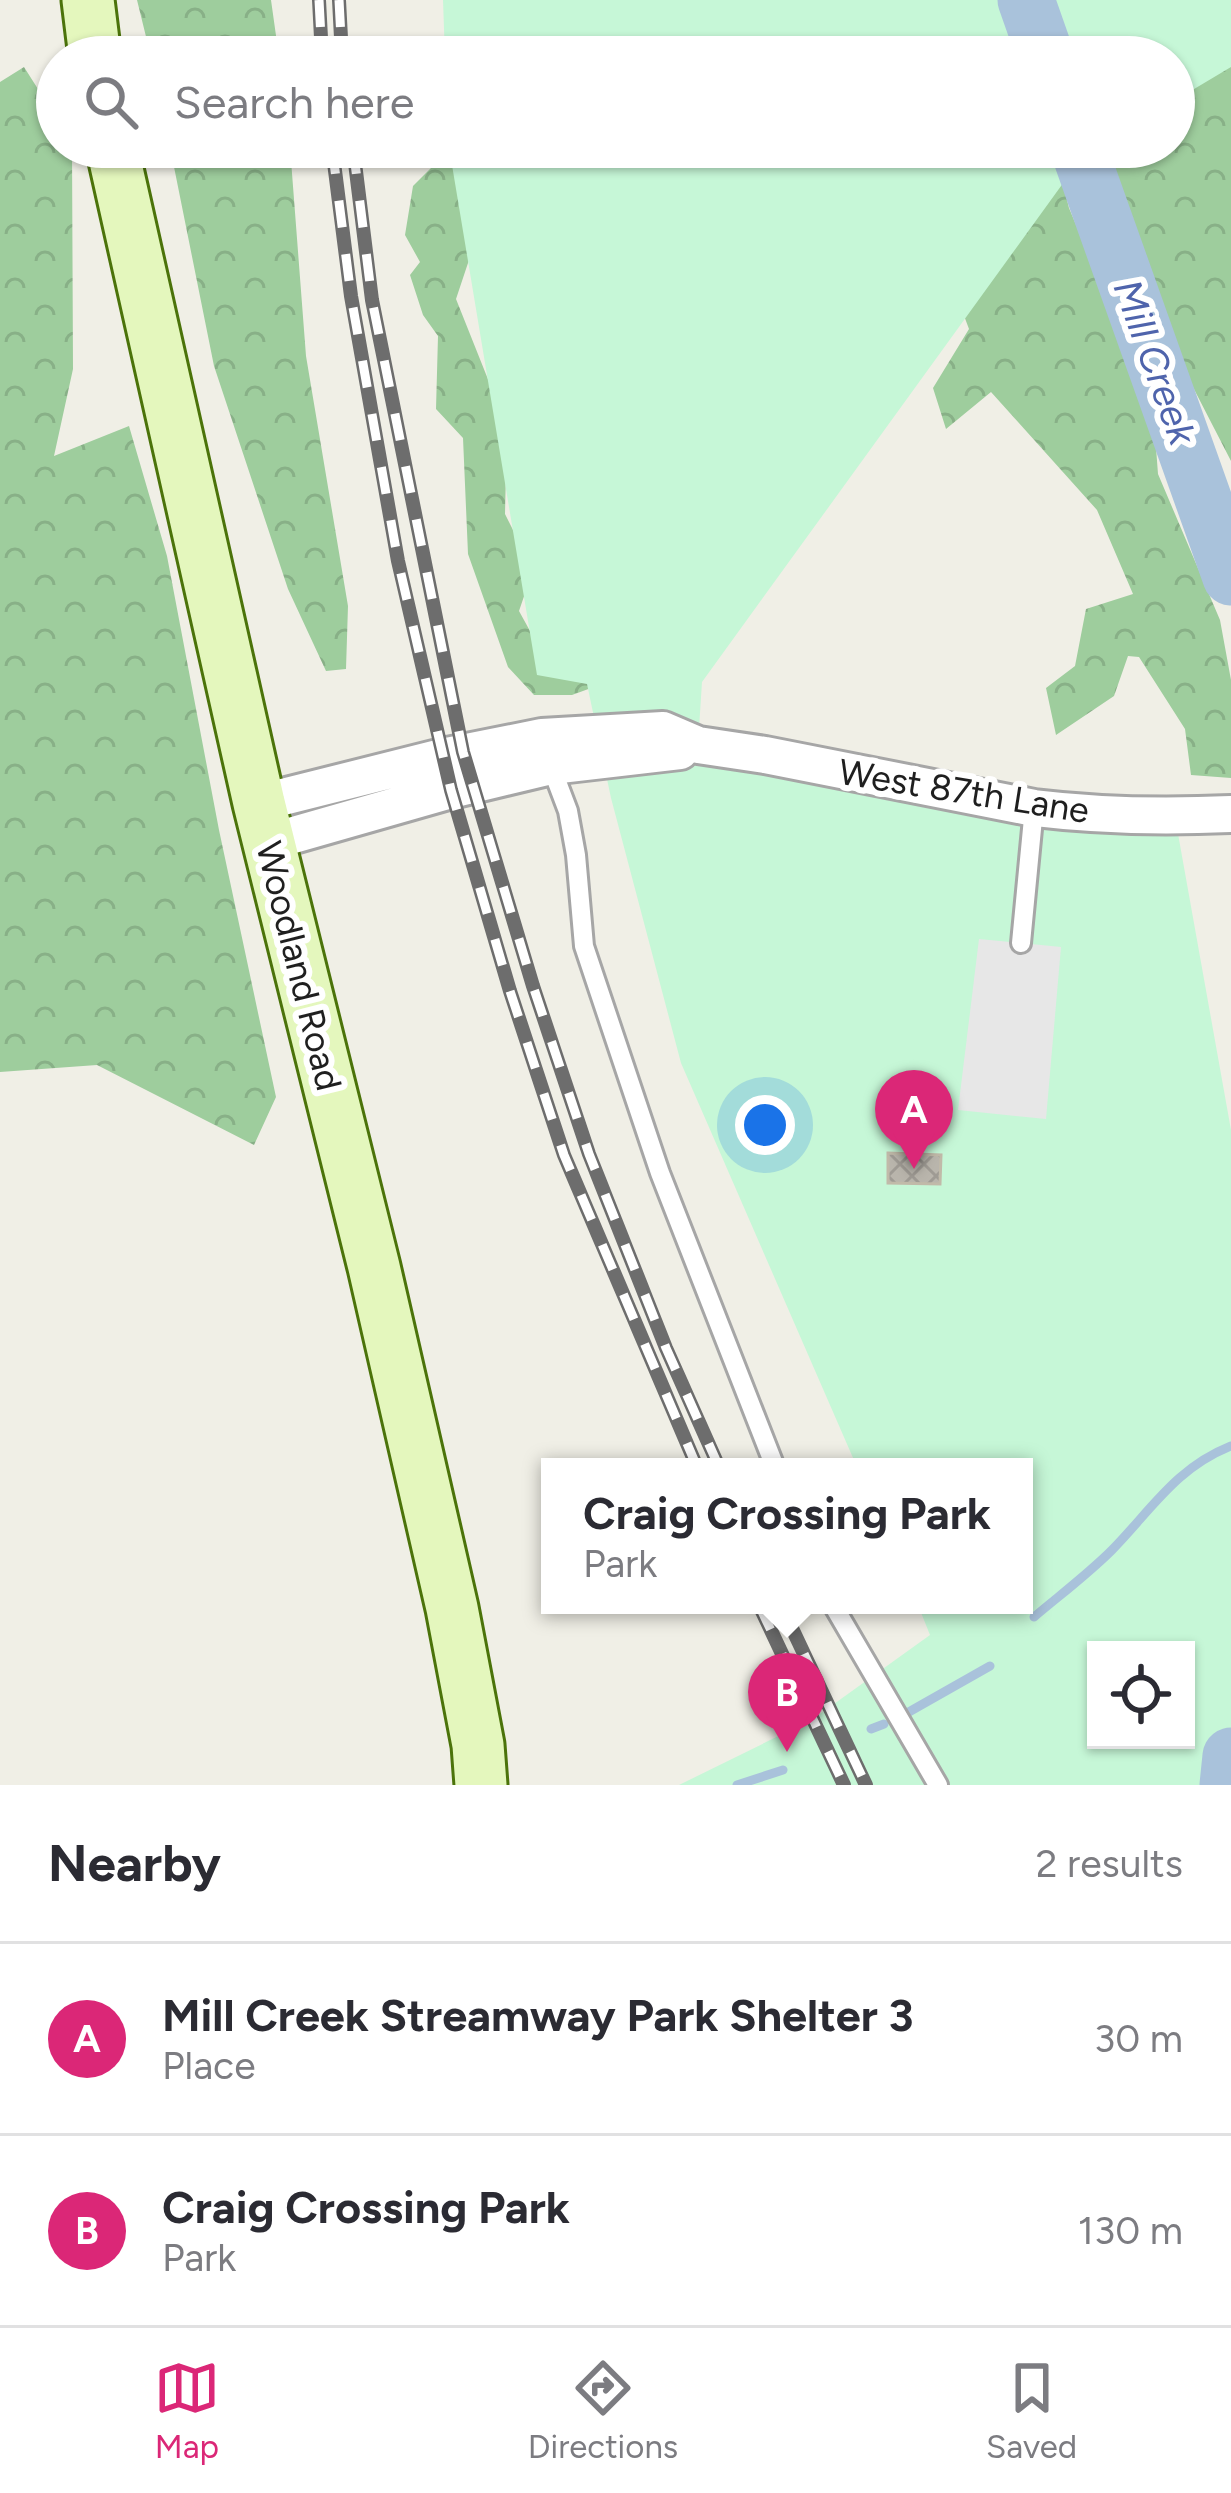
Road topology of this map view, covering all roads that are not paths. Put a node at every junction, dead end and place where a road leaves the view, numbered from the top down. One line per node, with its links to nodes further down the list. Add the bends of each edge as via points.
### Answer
1 (88, 0): 2 (main road)
2 (92, 36)
3 (117, 168): 8 (main road, Woodland Road)
4 (698, 745): 5 (street, West 87th Lane); 6 (street, West 87th Lane); 8 (street, West 87th Lane, via 662,730 542,737 442,757)
5 (551, 766): 8 (street, West 87th Lane); 10 (lane, via 568,811 584,946 660,1173)
6 (1034, 808): 7 (street, West 87th Lane); 9 (lane)
7 (1231, 814)
8 (264, 823): 12 (main road, Woodland Road, via 452,1608)
9 (1021, 943)
10 (771, 1458)
11 (838, 1614): 13 (lane)
12 (481, 1785)
13 (938, 1785)

